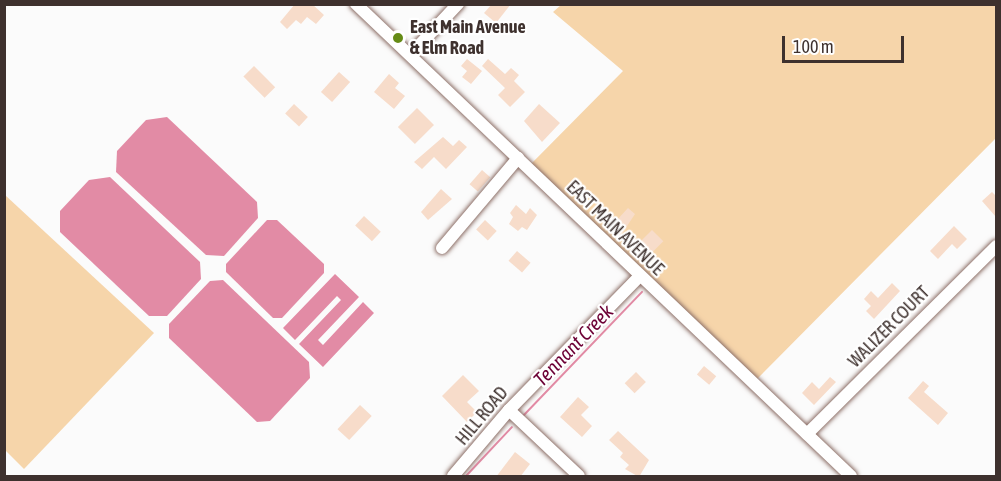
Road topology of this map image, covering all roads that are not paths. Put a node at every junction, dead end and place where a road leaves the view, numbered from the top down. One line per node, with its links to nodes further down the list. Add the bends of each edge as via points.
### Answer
1 (356, 4): 3 (street, EAST MAIN AVENUE)
2 (458, 4): 3 (street)
3 (411, 54): 4 (street, EAST MAIN AVENUE)
4 (518, 158): 6 (street); 7 (street, EAST MAIN AVENUE)
5 (996, 246): 9 (street, WALIZER COURT)
6 (441, 248)
7 (639, 277): 8 (street, HILL ROAD); 9 (street, EAST MAIN AVENUE)
8 (509, 410): 10 (street, HILL ROAD); 11 (street)
9 (807, 434): 12 (street, EAST MAIN AVENUE)
10 (453, 477)
11 (579, 477)
12 (851, 477)

